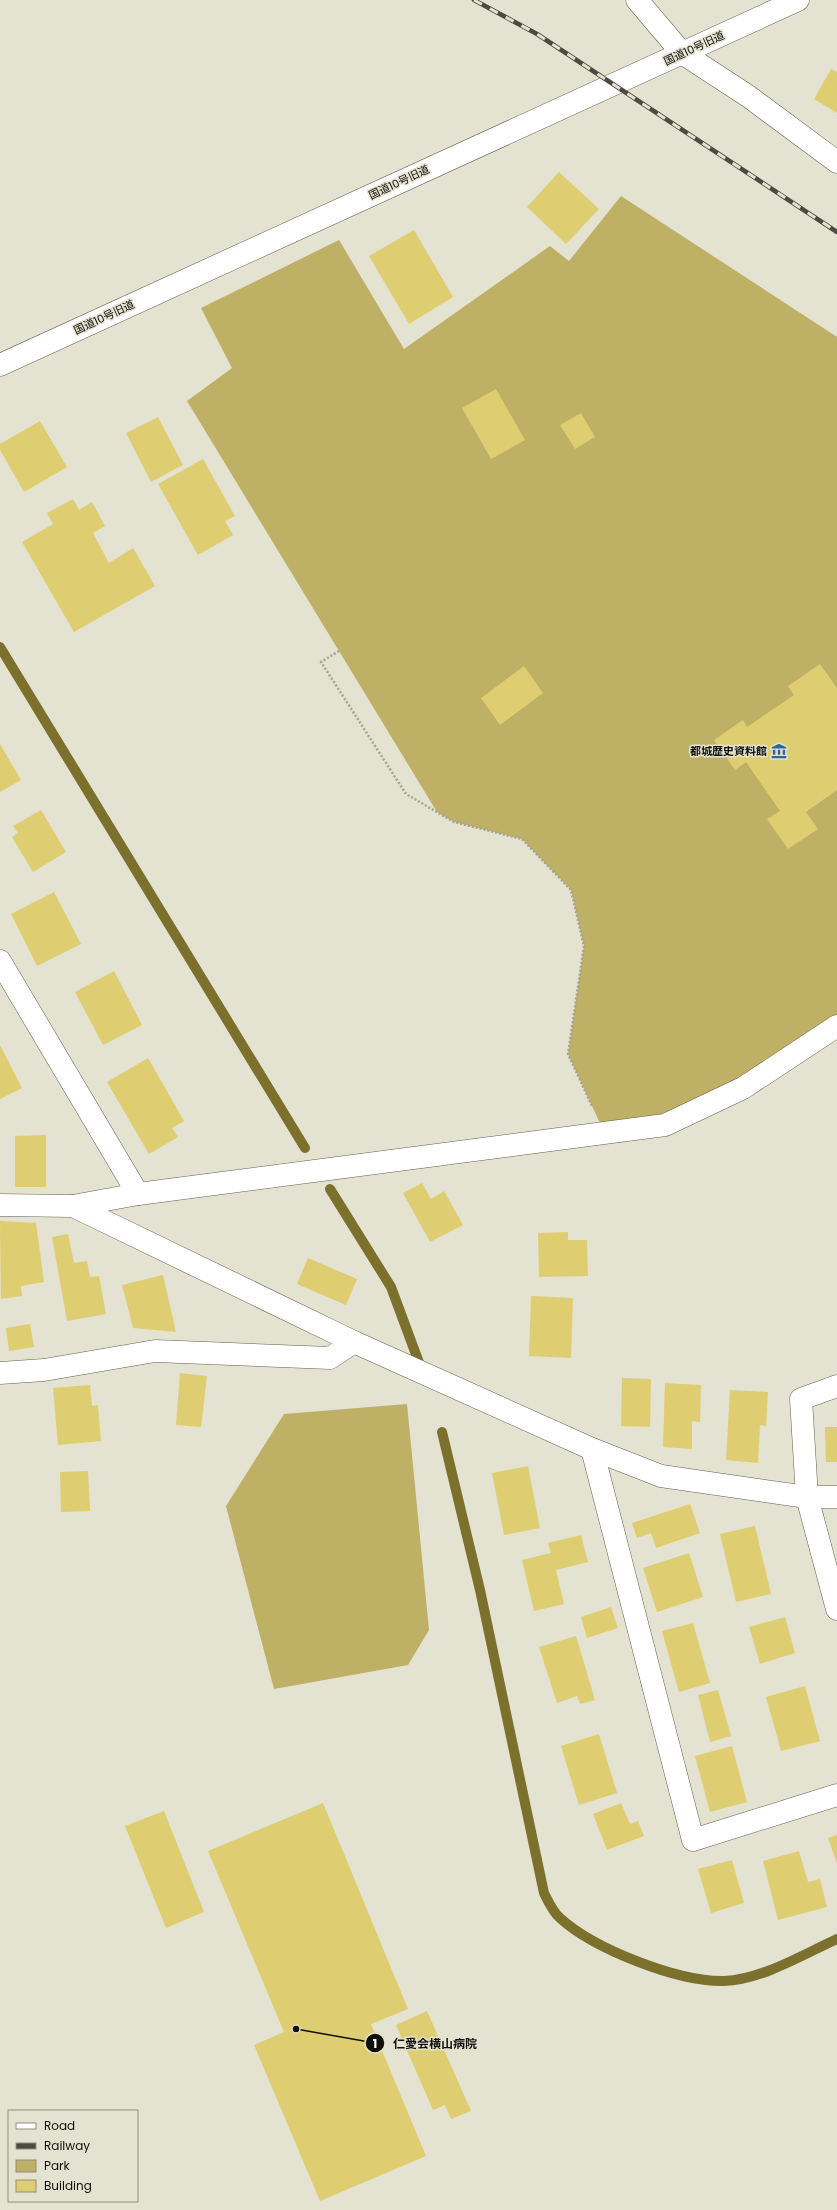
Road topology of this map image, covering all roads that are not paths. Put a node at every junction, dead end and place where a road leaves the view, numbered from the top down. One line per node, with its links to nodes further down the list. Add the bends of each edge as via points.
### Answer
1 (638, 0): 3 (street)
2 (798, 0): 3 (street, 国道10号旧道)
3 (682, 53): 4 (street, via 748,96); 5 (street, 国道10号旧道)
4 (837, 162)
5 (0, 365)
6 (0, 961): 8 (street)
7 (837, 1026): 8 (street, via 743,1088 665,1125)
8 (138, 1194): 10 (street)
9 (0, 1205): 10 (street)
10 (73, 1206): 11 (street)
11 (354, 1342): 12 (street, via 330,1358 155,1351 44,1370); 14 (street)
12 (0, 1373)
13 (837, 1386): 15 (street, via 801,1399)
14 (592, 1449): 15 (street, via 661,1476); 18 (street, via 693,1840)
15 (808, 1498): 16 (street); 17 (street)
16 (837, 1498)
17 (837, 1609)
18 (837, 1795)

